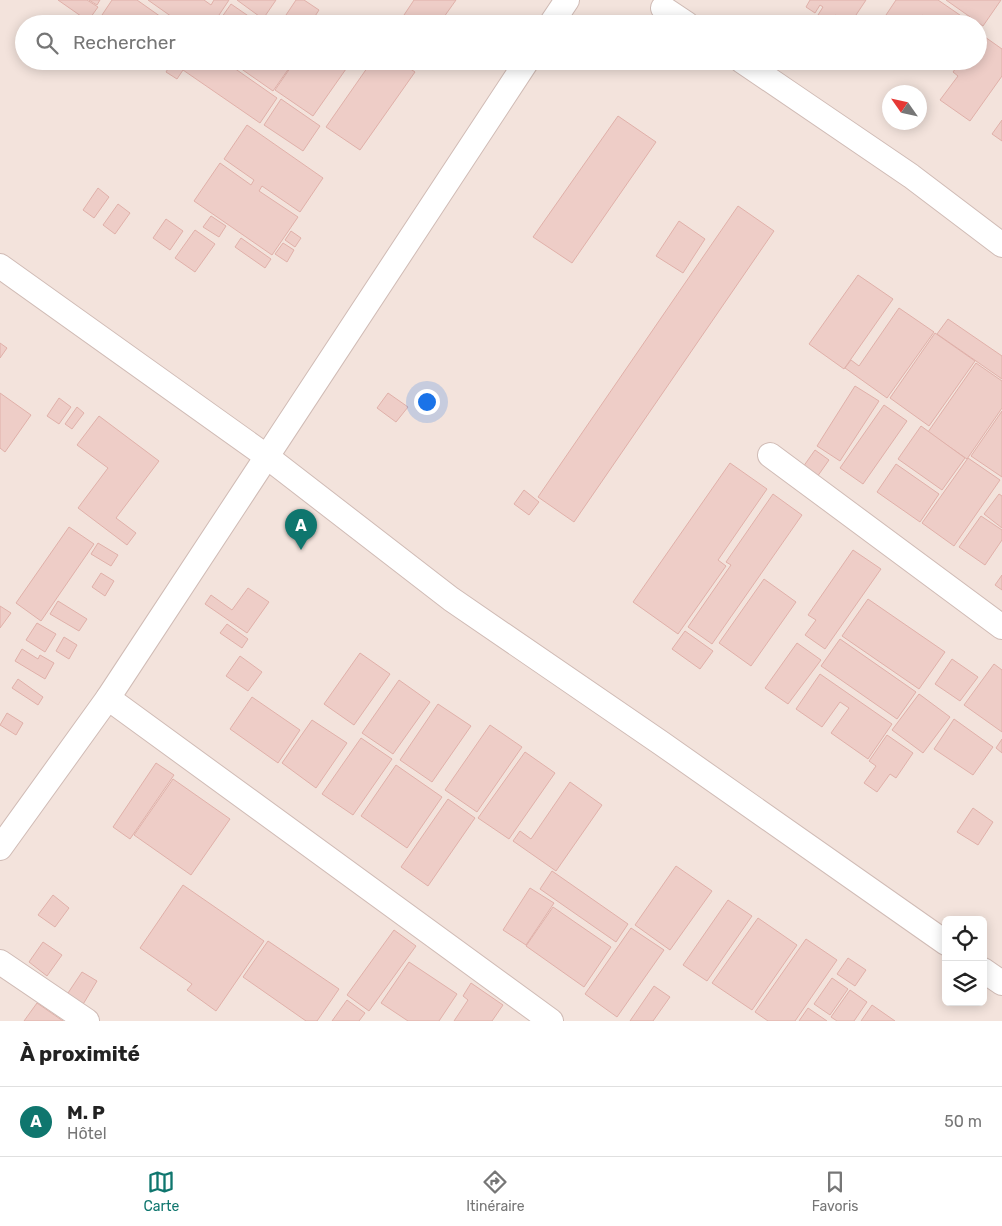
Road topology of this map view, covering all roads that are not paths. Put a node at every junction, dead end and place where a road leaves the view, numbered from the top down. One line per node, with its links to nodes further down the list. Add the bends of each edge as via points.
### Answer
1 (567, 0): 3 (street)
2 (662, 3): 4 (street)
3 (557, 15)
4 (676, 15)
5 (521, 70): 9 (street)
6 (755, 70): 7 (street, via 911,176)
7 (1002, 244)
8 (0, 266): 9 (street)
9 (266, 456): 12 (street); 14 (street, via 451,599)
10 (770, 456): 11 (street)
11 (1002, 627)
12 (108, 698): 13 (street); 19 (street)
13 (0, 848)
14 (942, 940)
15 (0, 962): 18 (street)
16 (987, 973): 17 (street)
17 (1002, 983)
18 (87, 1021)
19 (551, 1021)

